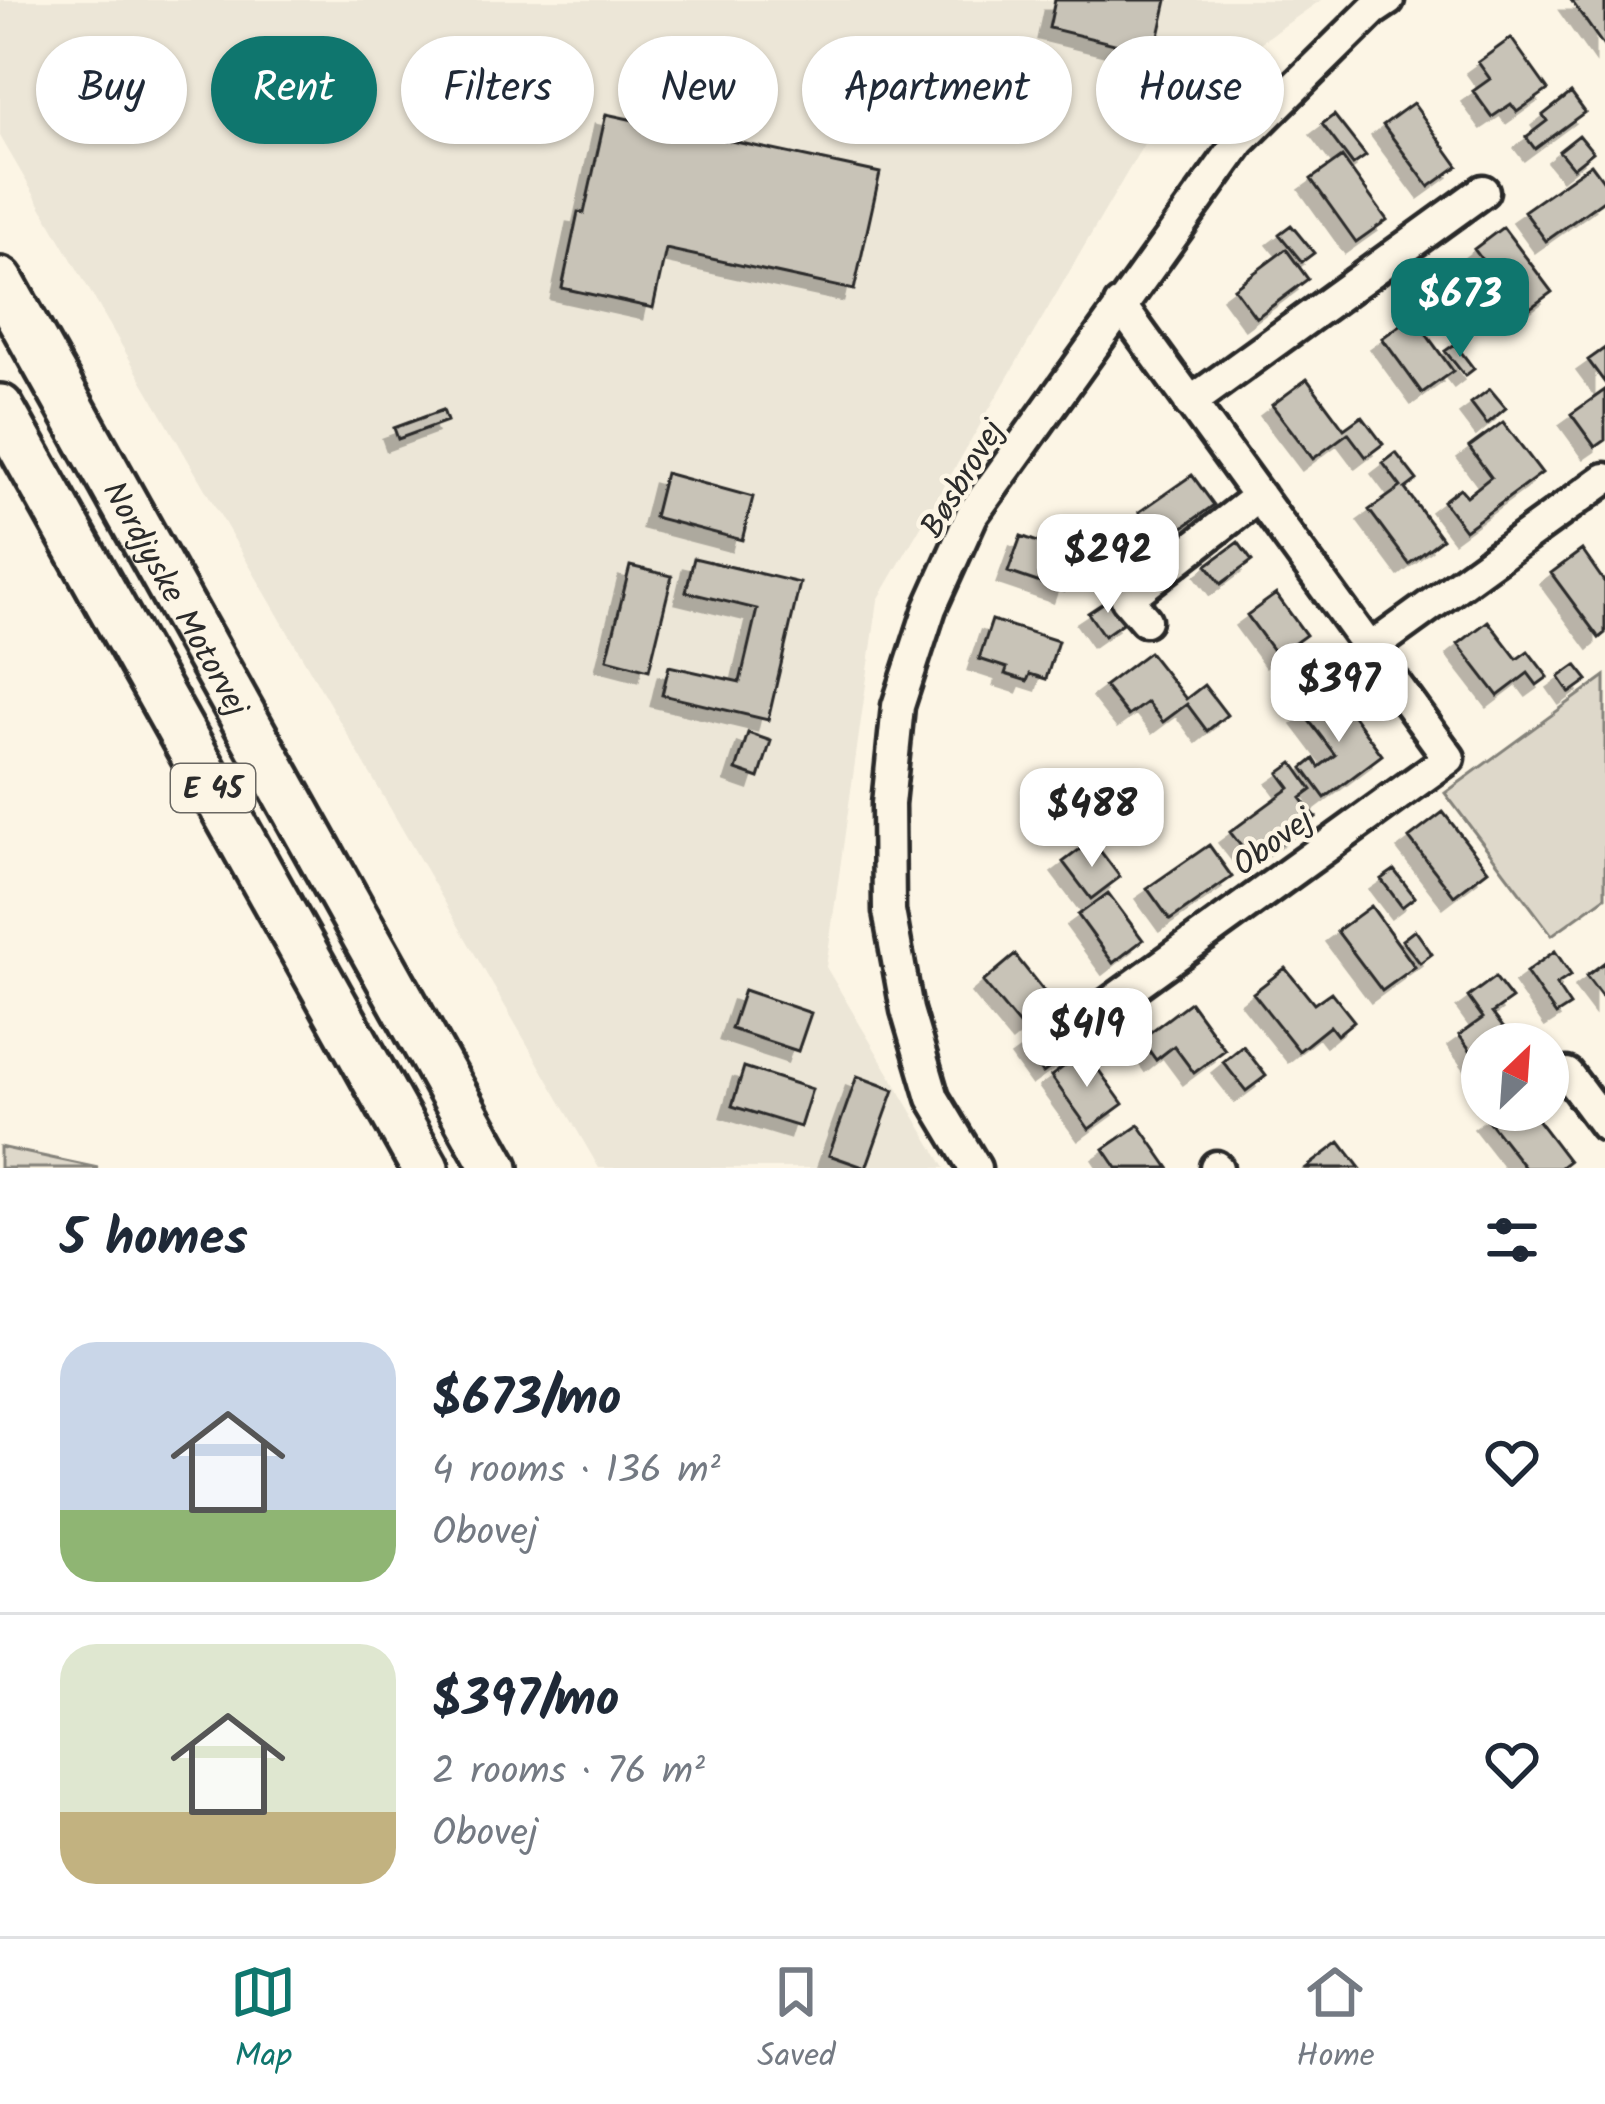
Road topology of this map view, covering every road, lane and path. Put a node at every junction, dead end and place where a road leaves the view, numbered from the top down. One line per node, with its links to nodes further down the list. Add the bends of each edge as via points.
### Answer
1 (1388, 0): 4 (street, Bøsbrovej, via 1240,141)
2 (1483, 191): 5 (street)
3 (0, 281): 11 (highway, Nordjyske Motorvej / E 45)
4 (1120, 305): 5 (street, Obovej); 18 (street, Bøsbrovej, via 972,515 898,706 889,911 933,1098)
5 (1190, 403): 8 (street, Obovej)
6 (0, 408): 15 (highway, Nordjyske Motorvej / E 45)
7 (1605, 479): 10 (street)
8 (1258, 496): 9 (street, via 1127,598); 10 (street, Obovej)
9 (1145, 620)
10 (1370, 649): 12 (street, Obovej, via 1449,758)
11 (280, 782): 16 (highway, Nordjyske Motorvej / E 45); 17 (highway)
12 (1088, 1019)
13 (1569, 1076): 14 (street)
14 (1605, 1125)
15 (425, 1168)
16 (496, 1168)
17 (524, 1168)
18 (975, 1168)

